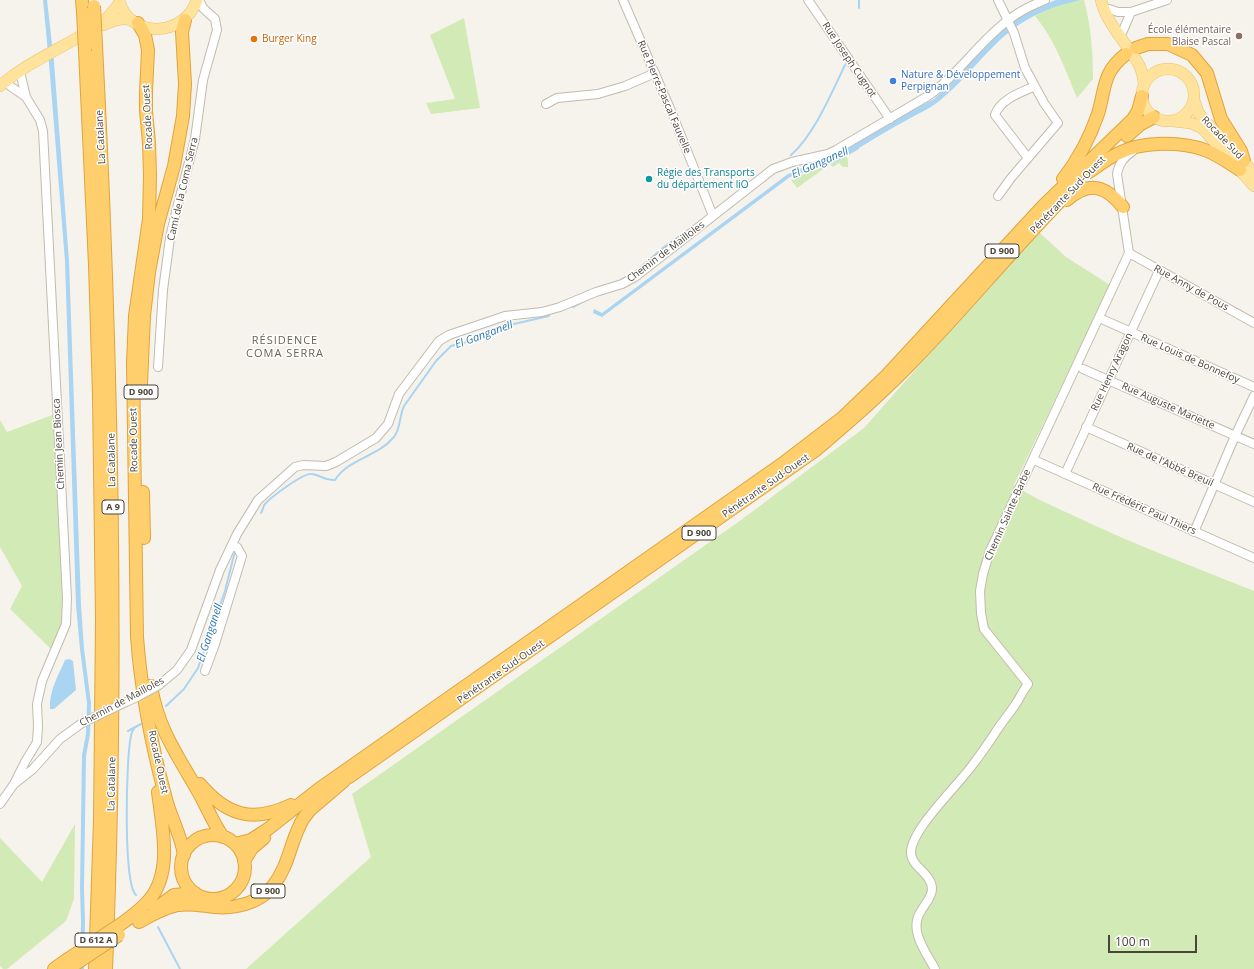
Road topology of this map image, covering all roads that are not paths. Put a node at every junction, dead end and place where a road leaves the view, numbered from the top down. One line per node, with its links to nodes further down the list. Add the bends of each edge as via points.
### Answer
1 (198, 0): 12 (street); 13 (main road)
2 (623, 0): 22 (street, Rue Pierre-Pascal Fauvelle)
3 (808, 0): 33 (street, Rue Joseph Cugnot)
4 (998, 0): 15 (street)
5 (1045, 0): 15 (street, Chemin de Mailloles)
6 (1167, 0): 11 (street)
7 (120, 1): 14 (main road, via 125,12); 17 (main road, via 103,21)
8 (94, 3): 18 (highway, La Catalane / A 9, bridge)
9 (1104, 3): 11 (street, via 1118,12); 16 (main road); 19 (main road, via 1106,14)
10 (83, 6): 18 (highway, La Catalane / A 9, bridge)
11 (1131, 12): 16 (street)
12 (211, 15): 13 (street, via 203,12); 52 (street, Camí de la Coma Serra, via 217,30 200,91 195,139 170,238 163,290)
13 (187, 18): 14 (main road, via 165,29 150,28); 69 (highway, Rocade Ouest / D 900, via 182,32 185,84 183,116 149,272 141,363 145,634 148,668 158,717)
14 (135, 22): 17 (main road, via 126,19 111,22); 68 (highway, Rocade Ouest / D 900, via 145,35 148,50 146,111 150,143 149,219 135,316 133,363 136,586 140,669)
15 (1007, 22): 26 (street, via 1014,33 1025,68); 33 (street, Chemin de Mailloles, via 942,86)
16 (1122, 33): 19 (main road)
17 (60, 48): 20 (main road)
18 (90, 48): 84 (highway, La Catalane / A 9, via 102,620 100,820); 85 (highway, La Catalane / A 9, via 107,264 113,516 112,820)
19 (1134, 54): 21 (main road); 24 (main road); 38 (highway, via 1148,44 1168,44 1192,55 1207,73 1221,119 1241,151); 43 (highway, via 1118,60 1111,69 1098,115 1078,158)
20 (45, 57): 23 (main road); 25 (main road, via 26,67)
21 (1158, 71): 24 (main road); 30 (main road, via 1171,69 1186,76 1193,87)
22 (655, 73): 31 (street, via 598,94 557,98); 45 (street, Rue Pierre-Pascal Fauvelle)
23 (21, 76): 25 (main road); 29 (street, Chemin Jean Biosca)
24 (1144, 83): 28 (main road)
25 (5, 86): 27 (main road); 29 (street, Chemin Jean Biosca)
26 (1035, 86): 37 (street, via 1058,123); 37 (street, via 1005,102 995,115)
27 (0, 94)
28 (1142, 96): 32 (main road, via 1146,110); 35 (highway, D 900, via 1138,112)
29 (26, 97): 71 (street, Chemin Jean Biosca, via 40,120 43,131 67,598 66,624 42,681 37,704 37,742)
30 (1194, 100): 34 (main road, via 1186,114); 38 (main road, Rocade Sud, via 1198,112)
31 (546, 104)
32 (1154, 117): 34 (main road); 35 (highway, D 900)
33 (890, 119): 45 (street, Chemin de Mailloles, via 828,154 773,169)
34 (1172, 121): 38 (main road, Rocade Sud, via 1191,123 1202,128)
35 (1114, 143): 39 (highway, Pénétrante Sud-Ouest / D 900); 43 (highway, Pénétrante Sud-Ouest / D 900)
36 (1139, 146): 38 (highway, via 1163,144 1194,147); 39 (highway, via 1118,154); 44 (street, via 1125,157 1119,166 1117,174)
37 (1028, 158): 42 (street)
38 (1242, 165): 40 (main road, Rocade Sud); 41 (main road, Rocade Sud)
39 (1089, 172): 46 (highway, Pénétrante Sud-Ouest / D 900)
40 (1254, 173)
41 (1254, 186)
42 (998, 196)
43 (1042, 206): 72 (highway, Pénétrante Sud-Ouest / D 900, via 887,375 842,418 782,464)
44 (1123, 207): 46 (highway, via 1105,190 1089,188 1071,196); 47 (street)
45 (713, 216): 65 (street, Chemin de Mailloles, via 622,284 542,312 505,316 449,335 439,341 398,394 388,424 376,438 326,466 304,464 295,467 258,500)
46 (1038, 225): 70 (highway, Pénétrante Sud-Ouest / D 900, via 918,357 816,450)
47 (1129, 253): 48 (street, Rue Anny de Pous); 60 (street, Chemin Sainte-Barbe)
48 (1159, 271): 50 (street, Rue Anny de Pous); 51 (street, Rue Henry Aragon)
49 (1104, 320): 51 (street, Rue Louis de Bonnefoy)
50 (1254, 323)
51 (1130, 332): 54 (street, Rue Henry Aragon); 55 (street, Rue Louis de Bonnefoy)
52 (158, 367)
53 (1083, 369): 54 (street, Rue Auguste Mariette)
54 (1109, 380): 57 (street, Rue Henry Aragon); 58 (street, Rue Auguste Mariette)
55 (1254, 387)
56 (1254, 396): 58 (street)
57 (1086, 427): 61 (street, Rue Henry Aragon); 62 (street, Rue de l'Abbé Breuil)
58 (1235, 436): 59 (street, Rue Auguste Mariette); 62 (street)
59 (1254, 444)
60 (1034, 460): 61 (street, Rue Frédéric Paul Thiers); 86 (street, Chemin Sainte-Barbe, via 990,551 980,591 984,629 1028,684 971,768 920,830 911,849 911,856 932,885 932,893 917,916 915,926)
61 (1065, 474): 64 (street, Rue Frédéric Paul Thiers)
62 (1214, 485): 63 (street, Rue de l'Abbé Breuil); 64 (street)
63 (1254, 502)
64 (1194, 532): 66 (street, Rue Frédéric Paul Thiers)
65 (231, 547): 67 (street, via 237,547 242,556); 71 (street, Chemin de Mailloles, bridge, via 191,650 177,670 159,685 82,723 60,738 33,769)
66 (1254, 558)
67 (205, 671)
68 (152, 734): 76 (highway, Rocade Ouest / D 900, via 166,800); 81 (highway, via 164,867 152,896)
69 (181, 762): 72 (highway, via 218,804 246,815 278,811); 74 (highway, Rocade Ouest / D 900)
70 (344, 781): 77 (highway, Pénétrante Sud-Ouest / D 900, via 262,840 252,848); 80 (highway, Pénétrante Sud-Ouest / D 900, via 306,815 300,824 283,872 266,893 245,904 231,907 177,905)
71 (14, 784): 73 (street, Chemin de Mailloles)
72 (319, 789): 75 (highway, via 268,829 250,840)
73 (0, 804)
74 (222, 837): 75 (highway); 76 (highway, via 211,835 200,838 190,845)
75 (235, 844): 77 (highway)
76 (184, 855): 78 (highway, Rocade Ouest)
77 (244, 860): 79 (highway, via 242,881 228,896 214,899)
78 (181, 871): 79 (highway, via 186,884); 81 (highway, via 179,882 168,895)
79 (195, 893): 80 (highway, Pénétrante Sud-Ouest, via 174,896)
80 (139, 922): 81 (highway, Pénétrante Sud-Ouest)
81 (124, 927): 82 (highway, D 612 A, bridge)
82 (68, 964): 83 (highway)
83 (54, 969)
84 (95, 969)
85 (106, 969)
86 (935, 969)

